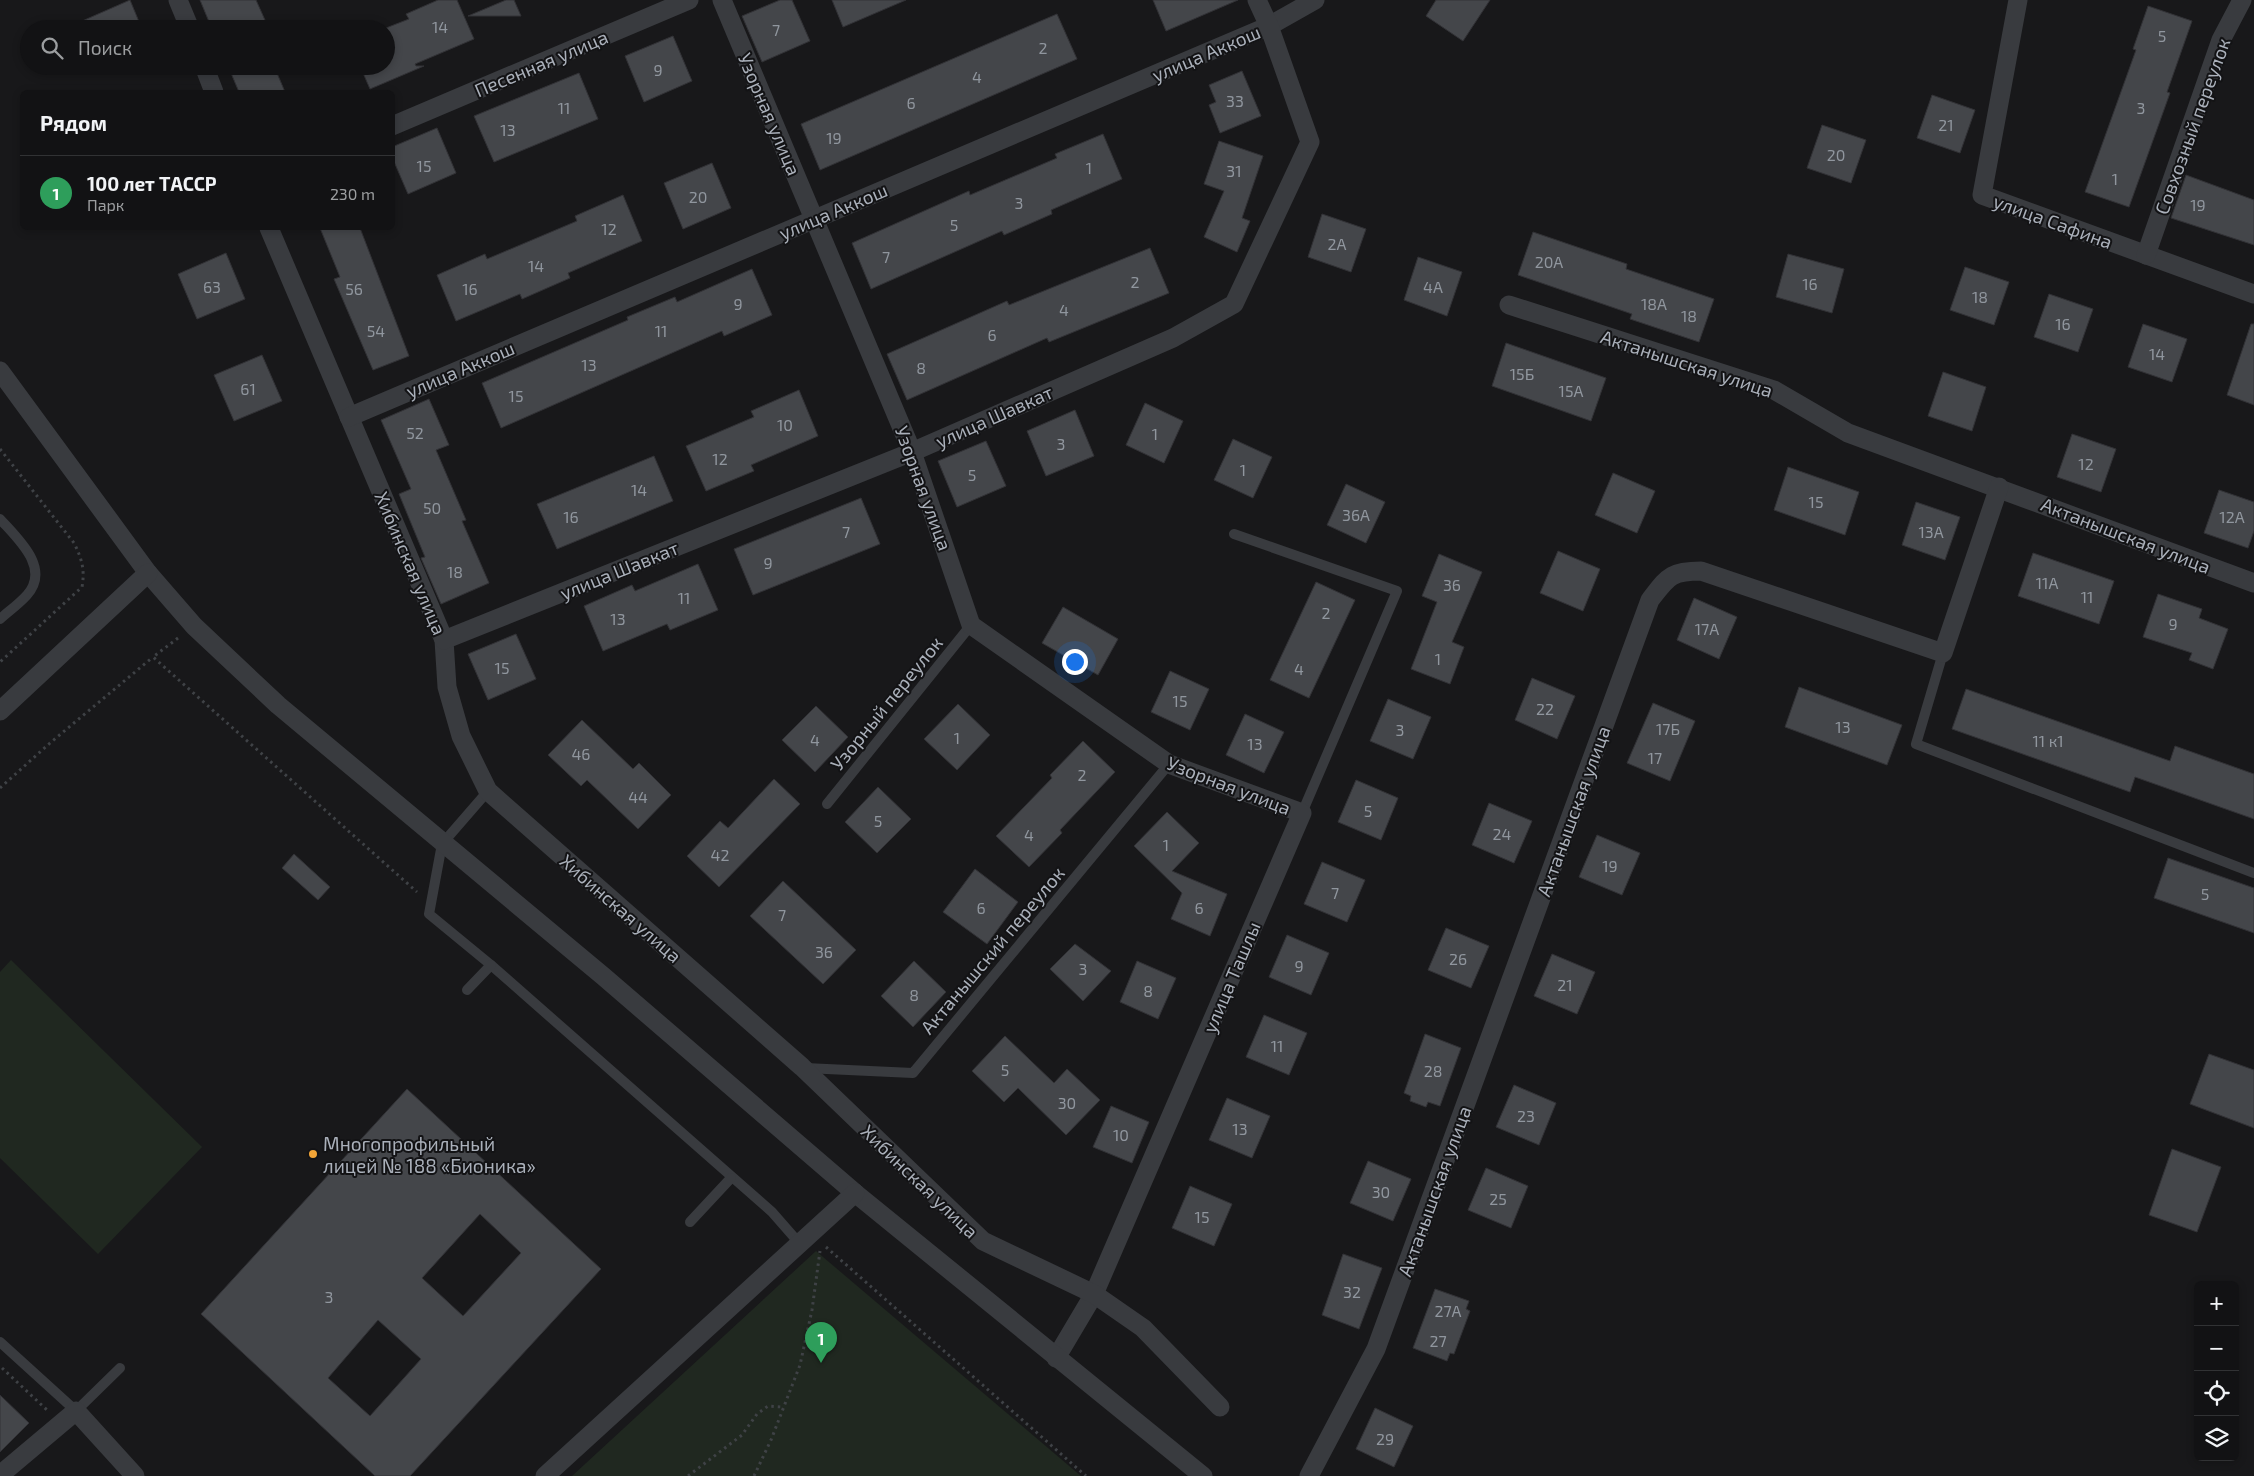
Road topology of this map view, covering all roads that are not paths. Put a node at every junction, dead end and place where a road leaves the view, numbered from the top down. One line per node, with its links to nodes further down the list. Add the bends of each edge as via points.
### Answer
1 (178, 0): 8 (street)
2 (689, 0): 12 (street, Песенная улица)
3 (722, 0): 13 (street, Узорная улица)
4 (1257, 0): 9 (street)
5 (1315, 0): 9 (street, улица Аккош)
6 (2018, 0): 15 (street, улица Сафина, via 1982,195)
7 (2242, 0): 15 (street, Совхозный переулок, via 2221,40)
8 (186, 20)
9 (1269, 26): 13 (street, улица Аккош); 20 (street, улица Шавкат, via 1310,142 1234,304 1173,338)
10 (207, 75): 11 (street)
11 (213, 90)
12 (395, 125)
13 (815, 219): 19 (street, улица Аккош); 20 (street, Узорная улица)
14 (269, 230): 19 (street, Хибинская улица)
15 (2146, 255): 16 (street, улица Сафина)
16 (2254, 294)
17 (1509, 305): 21 (street, Актанышская улица, via 1774,390 1848,433)
18 (0, 371): 24 (street)
19 (349, 417): 28 (street, Хибинская улица)
20 (912, 452): 27 (street, Узорная улица); 28 (street, улица Шавкат)
21 (1999, 487): 25 (street, Актанышская улица); 29 (street)
22 (0, 519): 26 (lane, via 30,555 36,573 35,583 27,595)
23 (1234, 534): 34 (lane, улица Ташлы, via 1397,591)
24 (148, 573): 30 (street); 35 (street, via 194,626 278,705 381,789)
25 (2254, 583)
26 (0, 619)
27 (971, 625): 31 (street, Узорная улица); 33 (lane, Узорный переулок)
28 (444, 640): 32 (street, Хибинская улица, via 447,687 461,736)
29 (1943, 653): 36 (lane, via 1916,744); 50 (street, Актанышская улица, via 1701,571 1680,571 1665,580 1650,600 1376,1349)
30 (0, 711)
31 (1169, 764): 34 (street, Узорная улица); 39 (lane, Актанышский переулок, via 913,1073)
32 (488, 791): 35 (lane); 39 (street, Хибинская улица)
33 (827, 804)
34 (1302, 813): 44 (street, улица Ташлы)
35 (442, 844): 37 (lane, via 429,914); 41 (street, via 603,976)
36 (2254, 873)
37 (491, 965): 38 (lane); 40 (lane)
38 (468, 990)
39 (802, 1067): 44 (street, Хибинская улица, via 983,1241)
40 (731, 1178): 42 (lane); 43 (lane, via 772,1212)
41 (855, 1194): 43 (street); 46 (street)
42 (690, 1222)
43 (800, 1244): 53 (street)
44 (1094, 1294): 46 (street, улица Ташлы); 48 (street, Хибинская улица, via 1143,1328)
45 (0, 1342): 49 (lane)
46 (1056, 1358): 54 (street)
47 (120, 1368): 49 (lane)
48 (1220, 1407)
49 (76, 1411): 51 (street); 52 (street)
50 (1318, 1473)
51 (0, 1475)
52 (135, 1476)
53 (545, 1476)
54 (1203, 1476)

